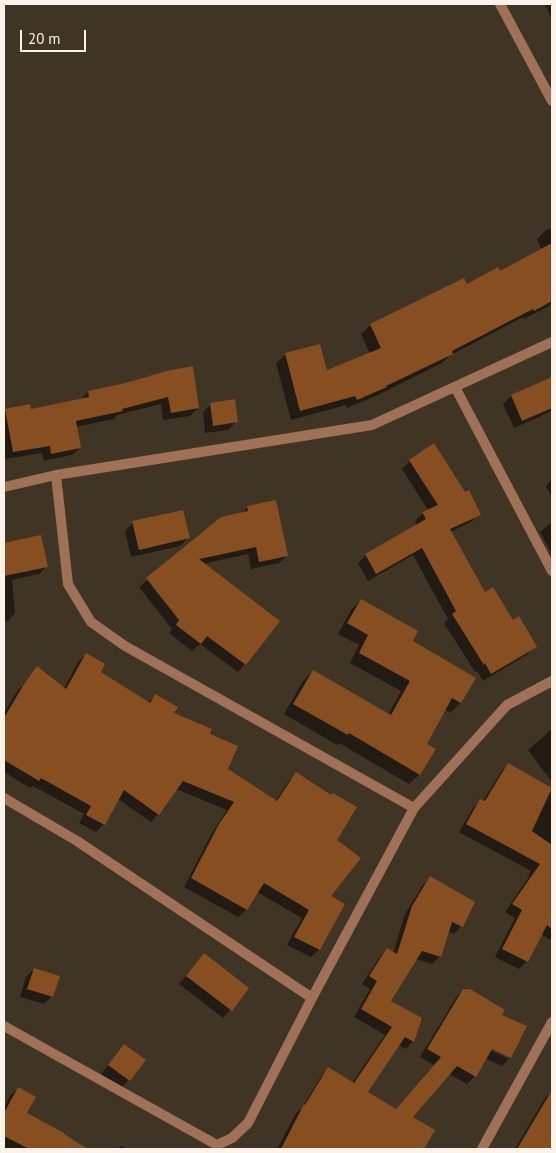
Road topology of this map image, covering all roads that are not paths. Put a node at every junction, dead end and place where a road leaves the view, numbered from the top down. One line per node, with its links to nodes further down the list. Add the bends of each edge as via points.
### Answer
1 (500, 4): 2 (street)
2 (552, 101)
3 (552, 342): 4 (street)
4 (456, 387): 5 (street, via 372,425); 7 (street)
5 (56, 475): 6 (street); 10 (street, via 68,584 91,622 125,646)
6 (4, 487)
7 (552, 571)
8 (552, 681): 10 (street, via 507,705)
9 (4, 798): 11 (street, via 78,841)
10 (414, 808): 11 (street)
11 (312, 998): 13 (street, via 248,1123 232,1138 217,1145)
12 (552, 1022): 14 (street)
13 (4, 1026)
14 (482, 1149)

